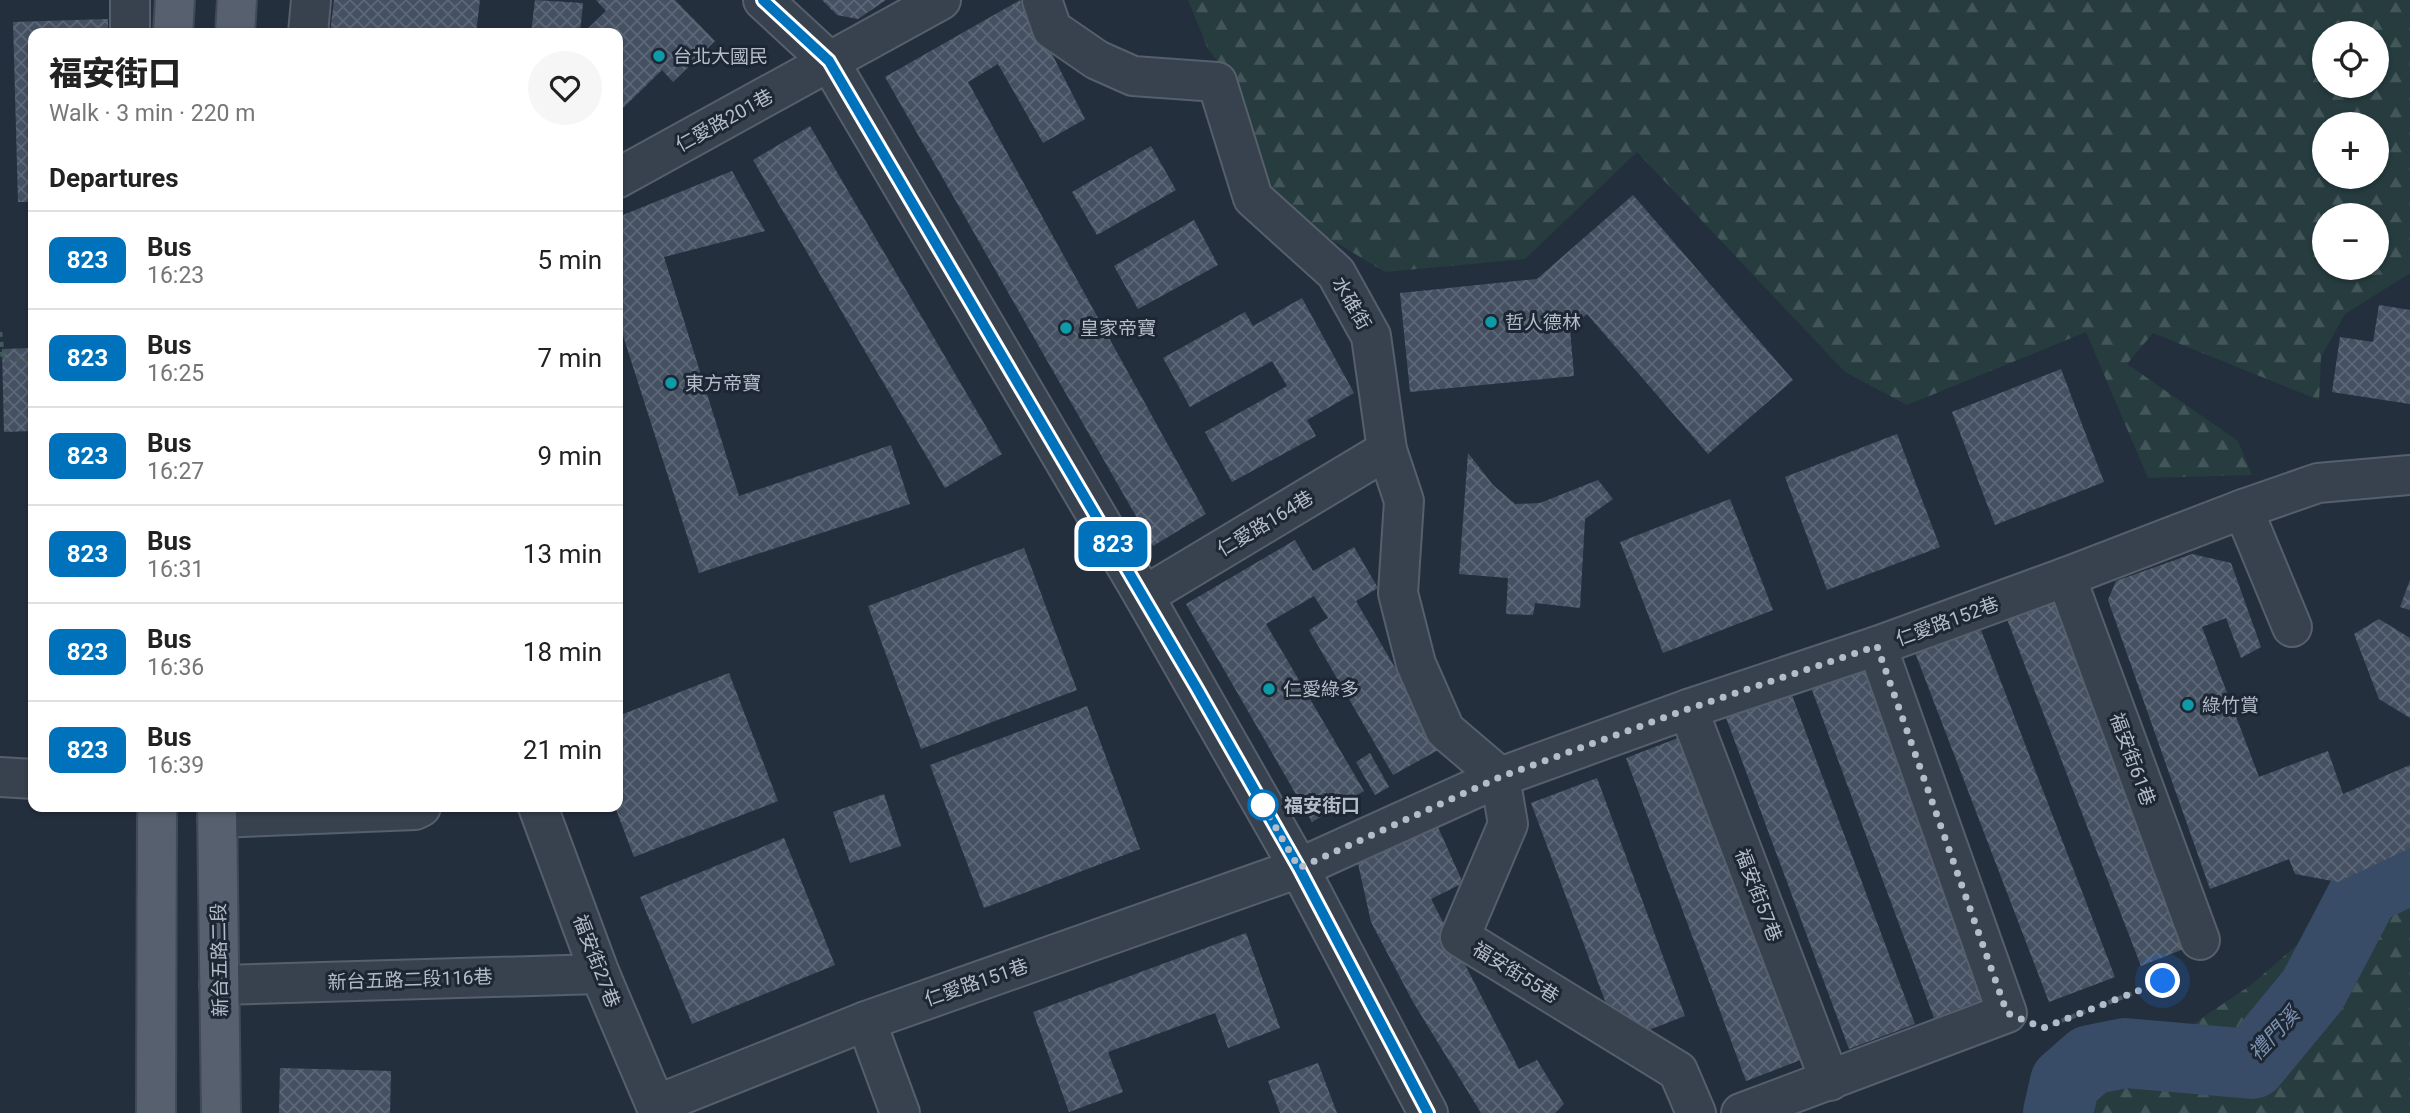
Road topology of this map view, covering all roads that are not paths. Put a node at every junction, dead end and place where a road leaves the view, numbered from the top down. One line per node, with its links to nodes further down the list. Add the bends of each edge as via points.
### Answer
1 (130, 0): 8 (street)
2 (175, 0): 9 (main road)
3 (237, 0): 10 (main road)
4 (311, 0): 11 (street)
5 (763, 0): 12 (street)
6 (941, 0): 12 (street, 仁愛路201巷)
7 (1042, 0): 14 (street, 水碓街, via 1052,29 1097,60 1133,76 1217,82 1253,198 1336,273 1371,336)
8 (130, 28)
9 (173, 28)
10 (235, 28)
11 (308, 28)
12 (829, 61): 13 (street, 仁愛路201巷); 18 (street)
13 (623, 175)
14 (1387, 450): 18 (street, 仁愛路164巷); 23 (street, 水碓街, via 1404,502 1398,593 1416,664 1445,730)
15 (2410, 475): 16 (street, 仁愛路152巷, via 2318,483)
16 (2243, 509): 17 (street, 仁愛路152巷); 19 (street)
17 (2066, 578): 20 (street, 仁愛路152巷); 29 (street, 福安街61巷)
18 (1144, 596): 28 (street)
19 (2292, 627)
20 (1877, 646): 21 (street, 仁愛路152巷); 33 (street, via 2007,1013)
21 (1688, 709): 23 (street, 仁愛路152巷); 33 (street, 福安街57巷)
22 (0, 777): 24 (street)
23 (1500, 777): 28 (street, 仁愛路152巷); 39 (street, 福安街55巷, via 1508,824 1460,937 1678,1071)
24 (28, 779)
25 (157, 812): 35 (main road)
26 (217, 812): 31 (main road, 新台五路二段)
27 (540, 812): 30 (street, 福安街27巷)
28 (1299, 868): 32 (street, 仁愛路151巷); 38 (street)
29 (2200, 940)
30 (600, 974): 31 (street, 新台五路二段116巷); 34 (street, 福安街27巷)
31 (219, 985): 36 (main road, 新台五路二段)
32 (866, 1021): 34 (street, 仁愛路151巷); 37 (street)
33 (1830, 1081): 40 (street)
34 (657, 1109)
35 (156, 1113)
36 (221, 1113)
37 (900, 1113)
38 (1428, 1113)
39 (1696, 1113)
40 (1741, 1113)

